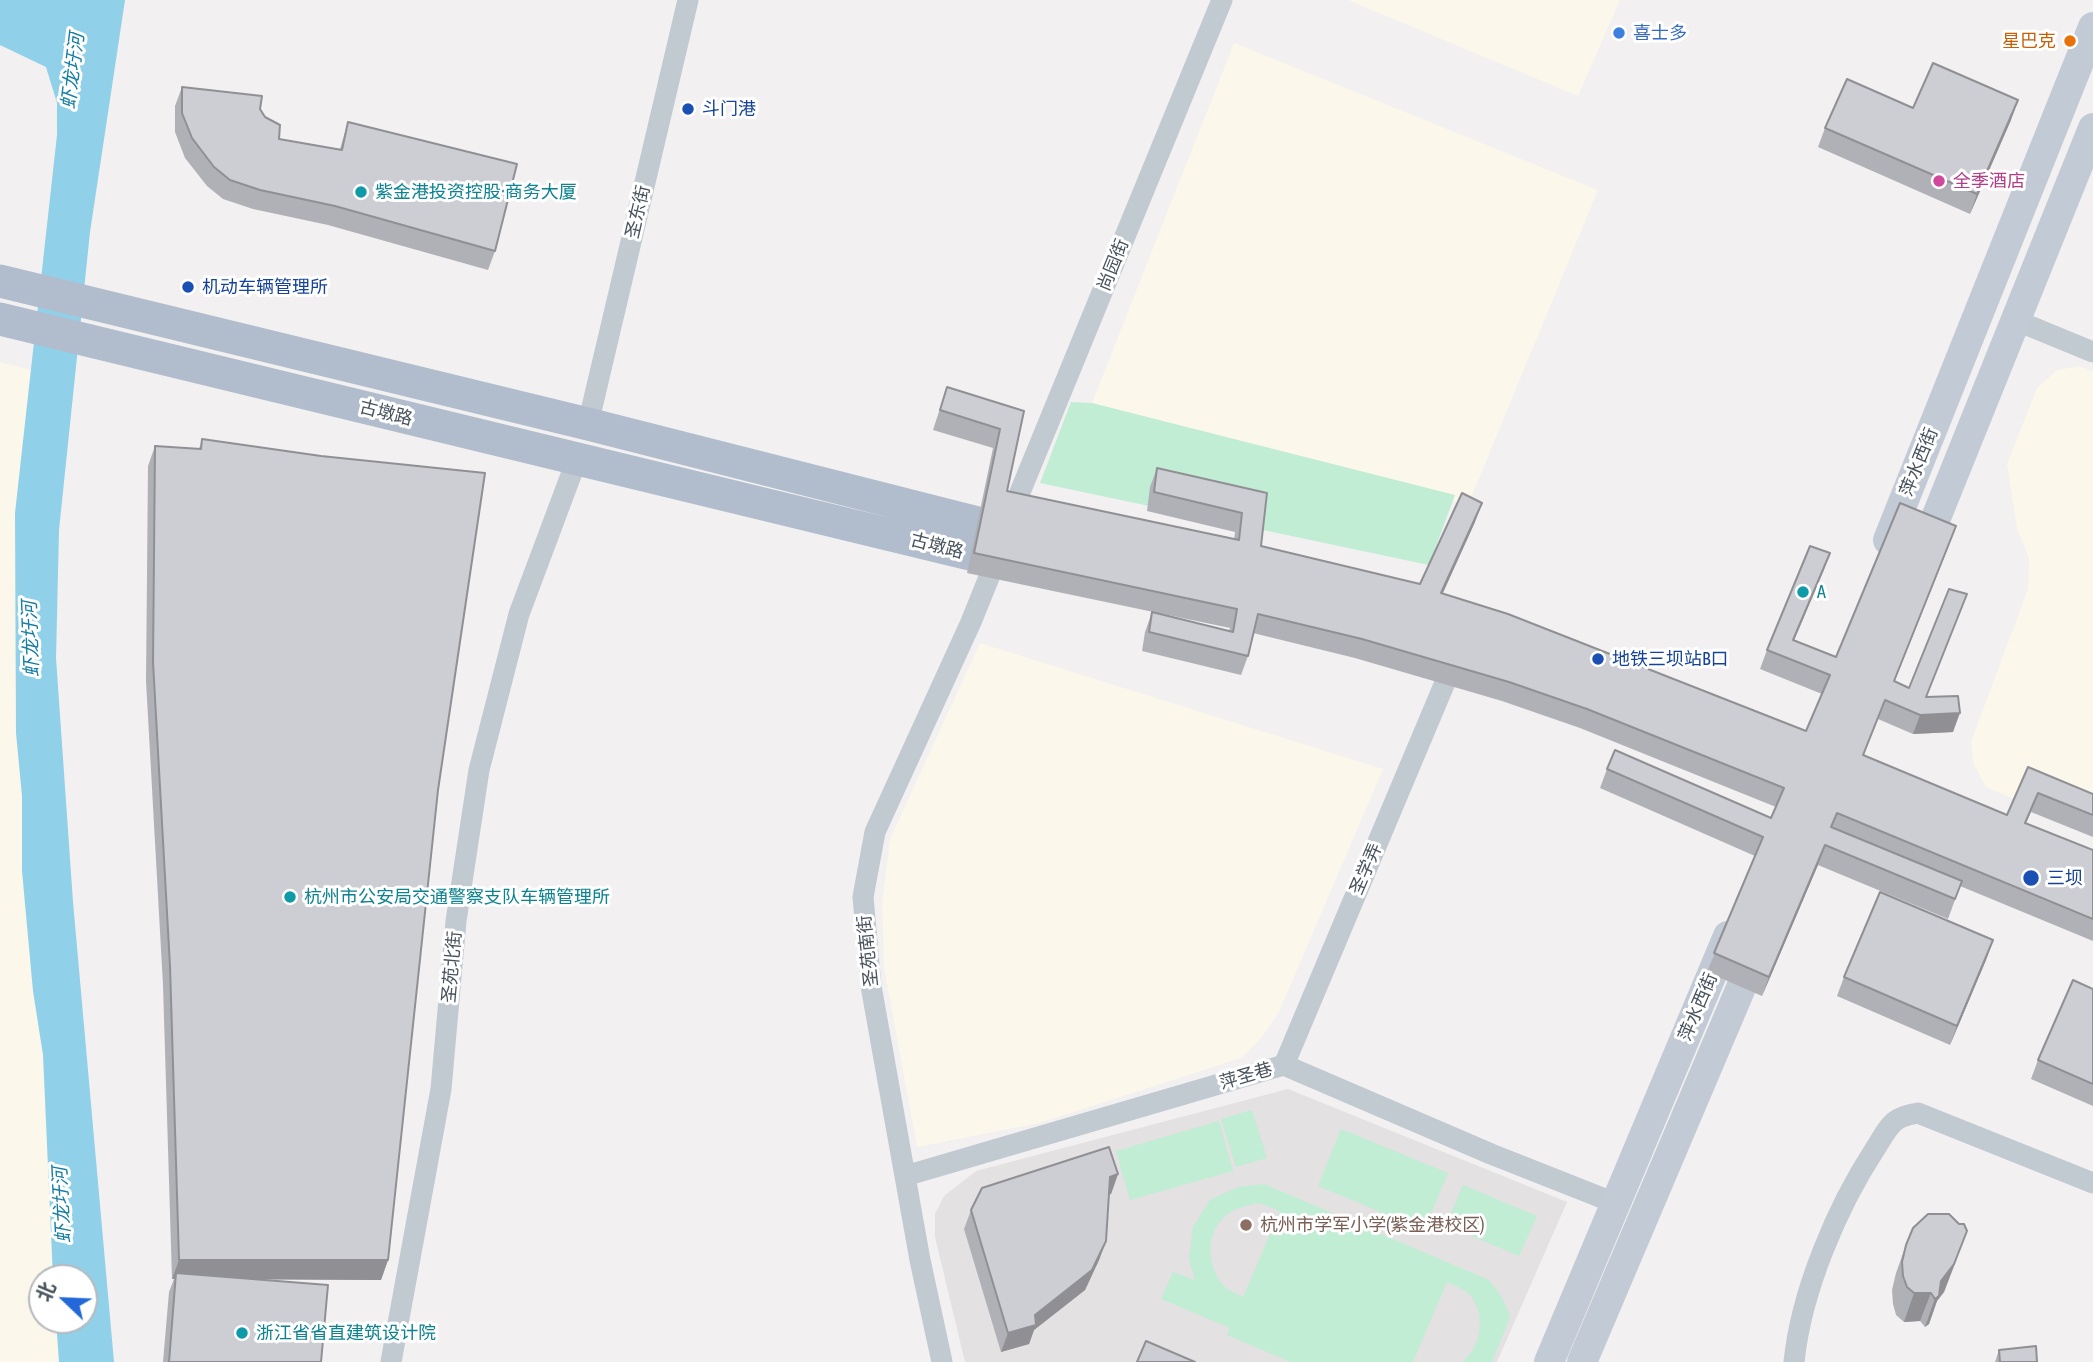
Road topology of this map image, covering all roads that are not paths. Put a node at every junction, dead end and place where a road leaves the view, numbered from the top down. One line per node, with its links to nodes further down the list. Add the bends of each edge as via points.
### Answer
1 (688, 0): 9 (street, 圣东街)
2 (1222, 0): 12 (street, 尚园街)
3 (2093, 27): 13 (main road, 萍水西街)
4 (2093, 128): 6 (main road, 萍水西街)
5 (7, 283): 9 (main road, 古墩路)
6 (2015, 320): 8 (street); 15 (main road, 萍水西街)
7 (6, 321): 10 (main road, 古墩路)
8 (2093, 352)
9 (588, 424): 12 (main road, 古墩路)
10 (577, 459): 12 (main road, 古墩路); 23 (street, 圣苑北街, via 519,614 480,770 456,920 441,1089)
11 (1044, 540): 12 (main road, 古墩路)
12 (1000, 545): 14 (main road, 古墩路); 20 (street, 圣苑南街, via 971,622 875,832 863,897 871,986)
13 (1878, 565)
14 (1050, 573)
15 (1912, 577)
16 (1449, 673): 19 (street, 圣学弄)
17 (1736, 916): 22 (main road, 萍水西街)
18 (1766, 928): 26 (main road, 萍水西街)
19 (1284, 1065): 20 (street, 萍圣巷); 22 (street, 萍圣巷)
20 (905, 1176): 24 (street, 圣苑南街)
21 (2093, 1183): 27 (street, via 1918,1113 1904,1115 1891,1124 1867,1161 1826,1241)
22 (1615, 1203): 25 (main road, 萍水西街)
23 (391, 1362)
24 (942, 1362)
25 (1549, 1362)
26 (1581, 1362)
27 (1794, 1362)

